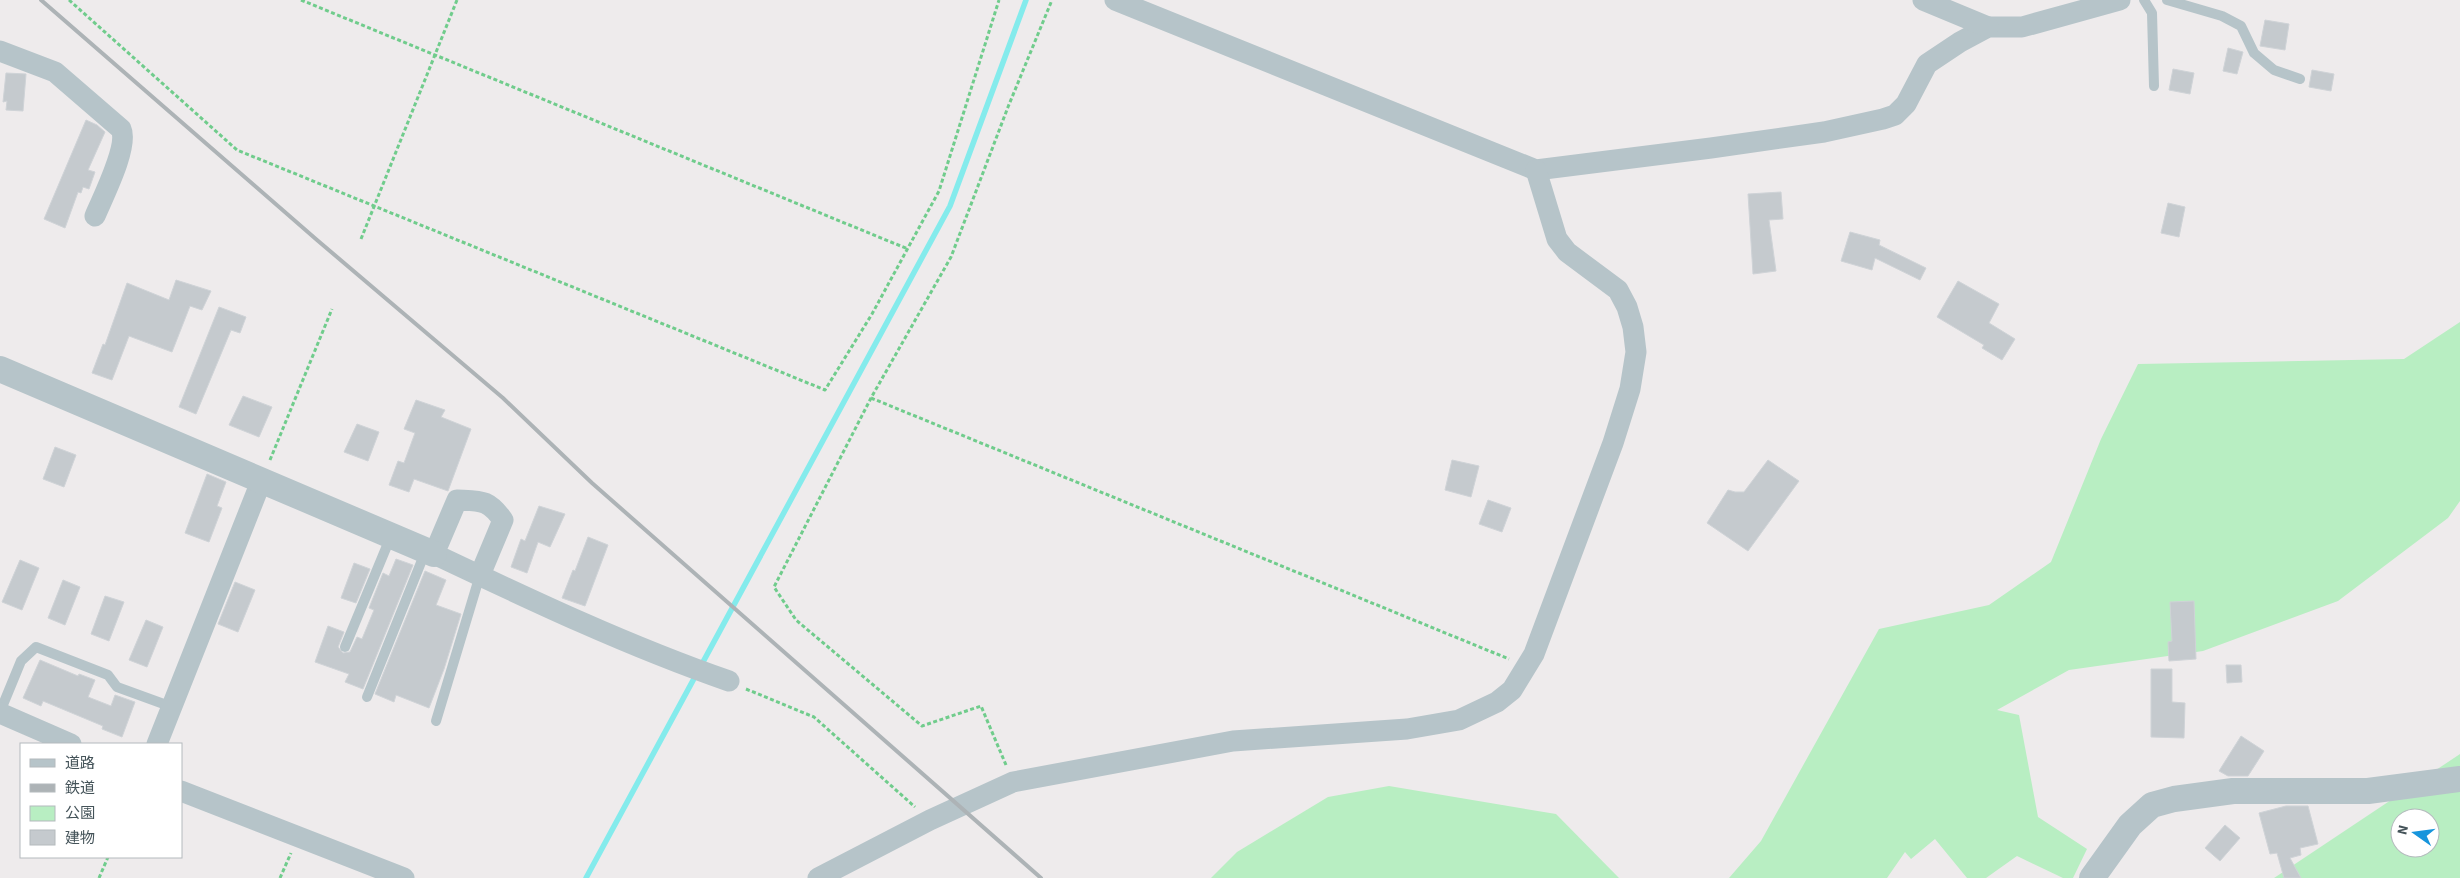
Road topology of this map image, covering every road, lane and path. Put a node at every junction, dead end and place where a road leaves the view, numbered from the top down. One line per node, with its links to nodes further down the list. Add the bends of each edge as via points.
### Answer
1 (69, 0): 17 (path, via 237,150)
2 (301, 0): 13 (path)
3 (457, 0): 13 (path)
4 (999, 0): 20 (path, via 938,191)
5 (1052, 0): 23 (path, via 951,257)
6 (1115, 0): 16 (street)
7 (1923, 0): 11 (street)
8 (2120, 0): 11 (street, via 2022,27)
9 (2144, 0): 15 (lane, via 2152,13)
10 (2167, 0): 14 (lane, via 2222,16 2241,26 2254,53 2274,70)
11 (1988, 27): 16 (street, via 1927,64 1906,104 1894,115 1883,119 1786,137)
12 (0, 51): 18 (street, via 55,72 121,129 124,135 121,151)
13 (435, 54): 17 (path); 20 (path)
14 (2300, 79)
15 (2154, 86)
16 (1536, 170): 29 (street, via 1557,239 1567,252 1618,290 1627,306 1636,352 1630,388 1613,443)
17 (375, 208): 19 (path); 20 (path, via 825,390)
18 (95, 216)
19 (362, 239)
20 (908, 249)
21 (332, 309): 24 (path)
22 (0, 368): 24 (street)
23 (871, 398): 29 (path); 38 (path, via 774,587 796,620 922,726 981,706)
24 (262, 479): 25 (street); 32 (street)
25 (392, 535): 26 (street); 28 (lane)
26 (430, 551): 27 (street); 27 (street, via 457,500 493,506 503,520); 31 (lane)
27 (480, 575): 30 (street, via 677,663); 34 (lane)
28 (345, 647)
29 (1527, 666): 38 (street, via 1512,690 1497,702 1460,720 1407,729 1233,741)
30 (729, 681): 40 (path, via 814,717)
31 (367, 697)
32 (172, 707): 33 (lane, via 117,687 108,675 36,647 21,661); 36 (street)
33 (0, 712): 35 (street)
34 (436, 721)
35 (69, 743)
36 (157, 743)
37 (2460, 779): 47 (street, via 2368,791 2233,791 2174,799 2152,805 2130,825)
38 (1013, 782): 40 (street)
39 (182, 791): 41 (street)
40 (930, 820): 46 (street)
41 (298, 836): 44 (path); 45 (street)
42 (108, 858): 43 (path)
43 (99, 878)
44 (280, 878)
45 (404, 878)
46 (818, 878)
47 (2092, 878)

